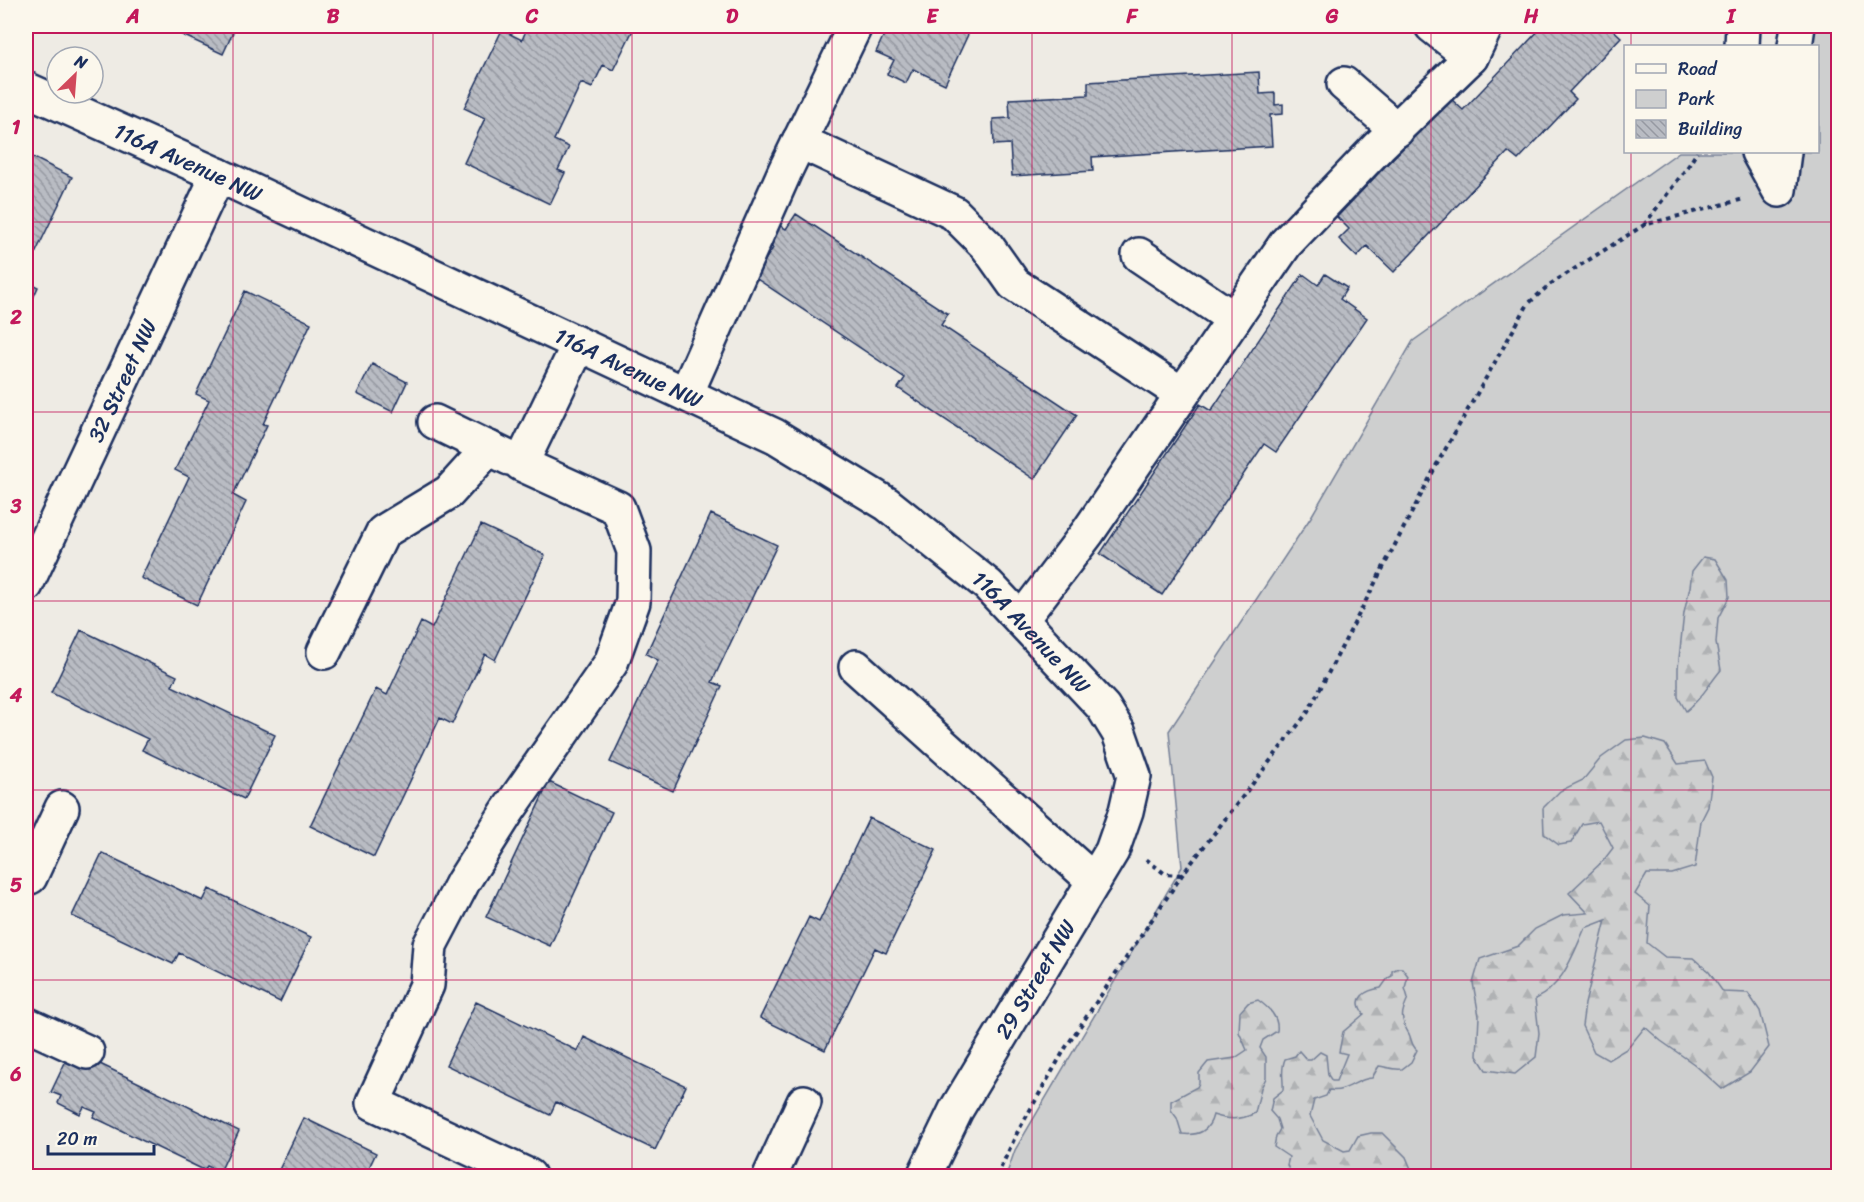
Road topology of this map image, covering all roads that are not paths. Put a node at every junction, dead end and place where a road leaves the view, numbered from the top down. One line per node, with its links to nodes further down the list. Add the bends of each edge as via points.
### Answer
1 (855, 26): 12 (street)
2 (1432, 26): 8 (street)
3 (1486, 26): 8 (street)
4 (1743, 26): 6 (street)
5 (1798, 26): 7 (street)
6 (1742, 45)
7 (1795, 45)
8 (1471, 57): 11 (street)
9 (1344, 84): 11 (street)
10 (26, 89): 15 (street, 116A Avenue NW)
11 (1397, 130): 17 (street, via 1286,243)
12 (800, 141): 19 (street); 20 (street, via 954,213 987,246 1014,284)
13 (1759, 153): 14 (street, via 1779,190)
14 (1784, 153)
15 (218, 175): 18 (street, 116A Avenue NW); 24 (street, 32 Street NW)
16 (1139, 255): 17 (street)
17 (1234, 319): 20 (street)
18 (579, 344): 19 (street, 116A Avenue NW); 23 (street)
19 (686, 394): 25 (street, 116A Avenue NW, via 775,436 887,504 988,585)
20 (1182, 394): 25 (street, via 1088,532)
21 (435, 422): 22 (street)
22 (489, 448): 23 (street); 26 (street, via 449,492 383,532)
23 (521, 464): 35 (street, via 618,507 634,551 633,602 611,663 507,812 463,882 430,945 427,985 373,1103)
24 (26, 585)
25 (1021, 620): 28 (street, 116A Avenue NW, via 1103,707 1119,733)
26 (324, 652)
27 (856, 667): 31 (street)
28 (1134, 776): 31 (street, 29 Street NW, via 1112,851)
29 (62, 808): 30 (street)
30 (27, 880)
31 (1094, 881): 37 (street, 29 Street NW, via 956,1110)
32 (26, 1023): 33 (street)
33 (87, 1052)
34 (804, 1101): 36 (street)
35 (529, 1176)
36 (770, 1176)
37 (924, 1176)

